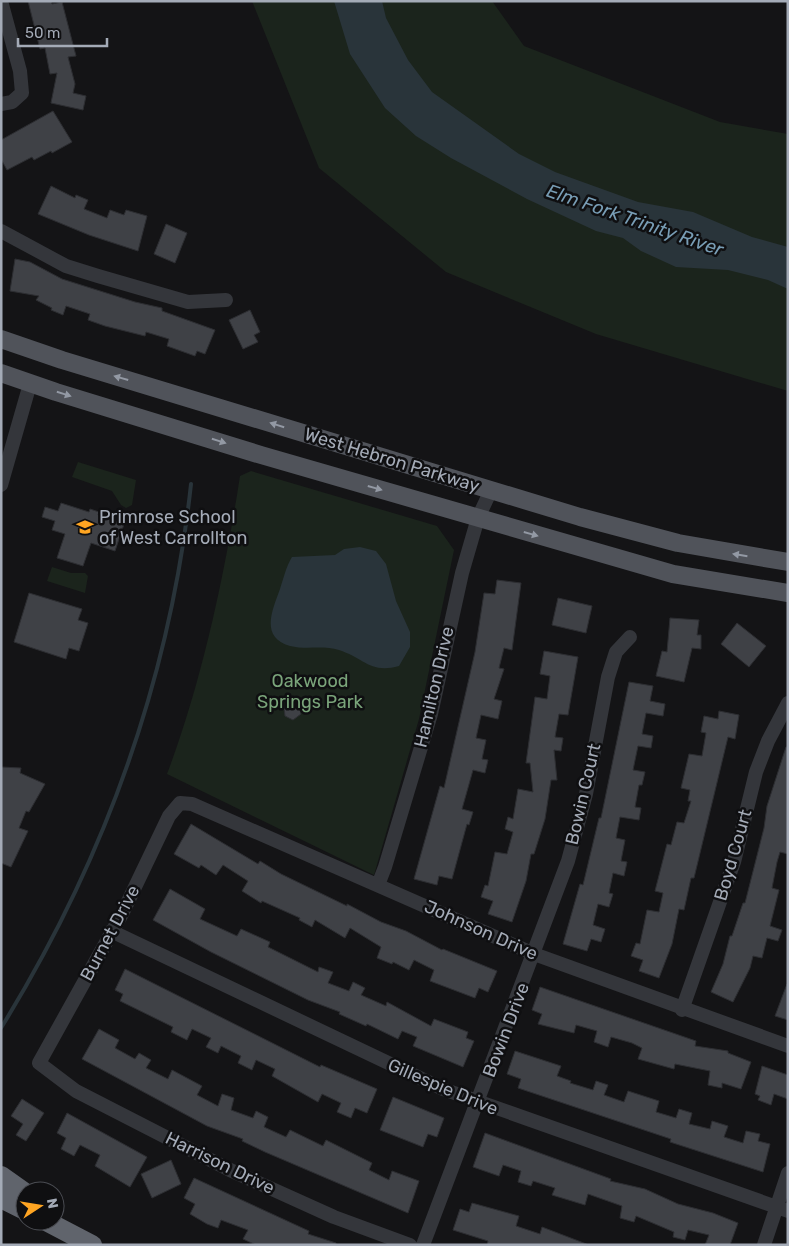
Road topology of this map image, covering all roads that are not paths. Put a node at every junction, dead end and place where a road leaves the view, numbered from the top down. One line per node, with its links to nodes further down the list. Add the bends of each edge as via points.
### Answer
1 (1, 2): 2 (street, via 20,71 22,93 12,102)
2 (1, 104)
3 (1, 231): 4 (street, via 66,266 98,276 188,302)
4 (226, 300)
5 (1, 339): 9 (main road, West Hebron Parkway, one-way to 5)
6 (1, 373): 7 (main road, West Hebron Parkway)
7 (30, 384): 8 (street); 10 (main road, West Hebron Parkway, one-way to 10)
8 (1, 485)
9 (491, 490): 10 (street, Hamilton Drive); 11 (main road, West Hebron Parkway, one-way to 9, via 678,543)
10 (478, 518): 12 (main road, West Hebron Parkway, one-way to 12, via 673,574); 16 (street, Hamilton Drive, via 453,603 431,714)
11 (788, 562)
12 (788, 593)
13 (630, 637): 18 (street, Bowin Court, via 616,652 608,677 586,794 570,852)
14 (788, 703): 19 (street, Boyd Court, via 756,772 734,862)
15 (180, 803): 16 (street, Johnson Drive, via 192,804); 17 (street, Burnet Drive, via 169,816)
16 (378, 885): 18 (street, Johnson Drive)
17 (111, 931): 21 (street, Burnet Drive); 22 (street, Gillespie Drive, via 376,1058)
18 (534, 954): 19 (street, Johnson Drive); 22 (street, Bowin Drive)
19 (682, 1010): 20 (street, Johnson Drive)
20 (788, 1046)
21 (39, 1063): 32 (street, Harrison Drive, via 76,1091 230,1170 334,1217)
22 (478, 1103): 28 (street, Gillespie Drive); 33 (street, Bowin Drive)
23 (788, 1174): 28 (street)
24 (1, 1176): 25 (highway)
25 (15, 1186)
26 (1, 1198): 27 (highway)
27 (15, 1205)
28 (782, 1210): 34 (street)
29 (65, 1224): 31 (highway)
30 (65, 1231): 31 (highway)
31 (93, 1245)
32 (410, 1245)
33 (423, 1245)
34 (764, 1245)

